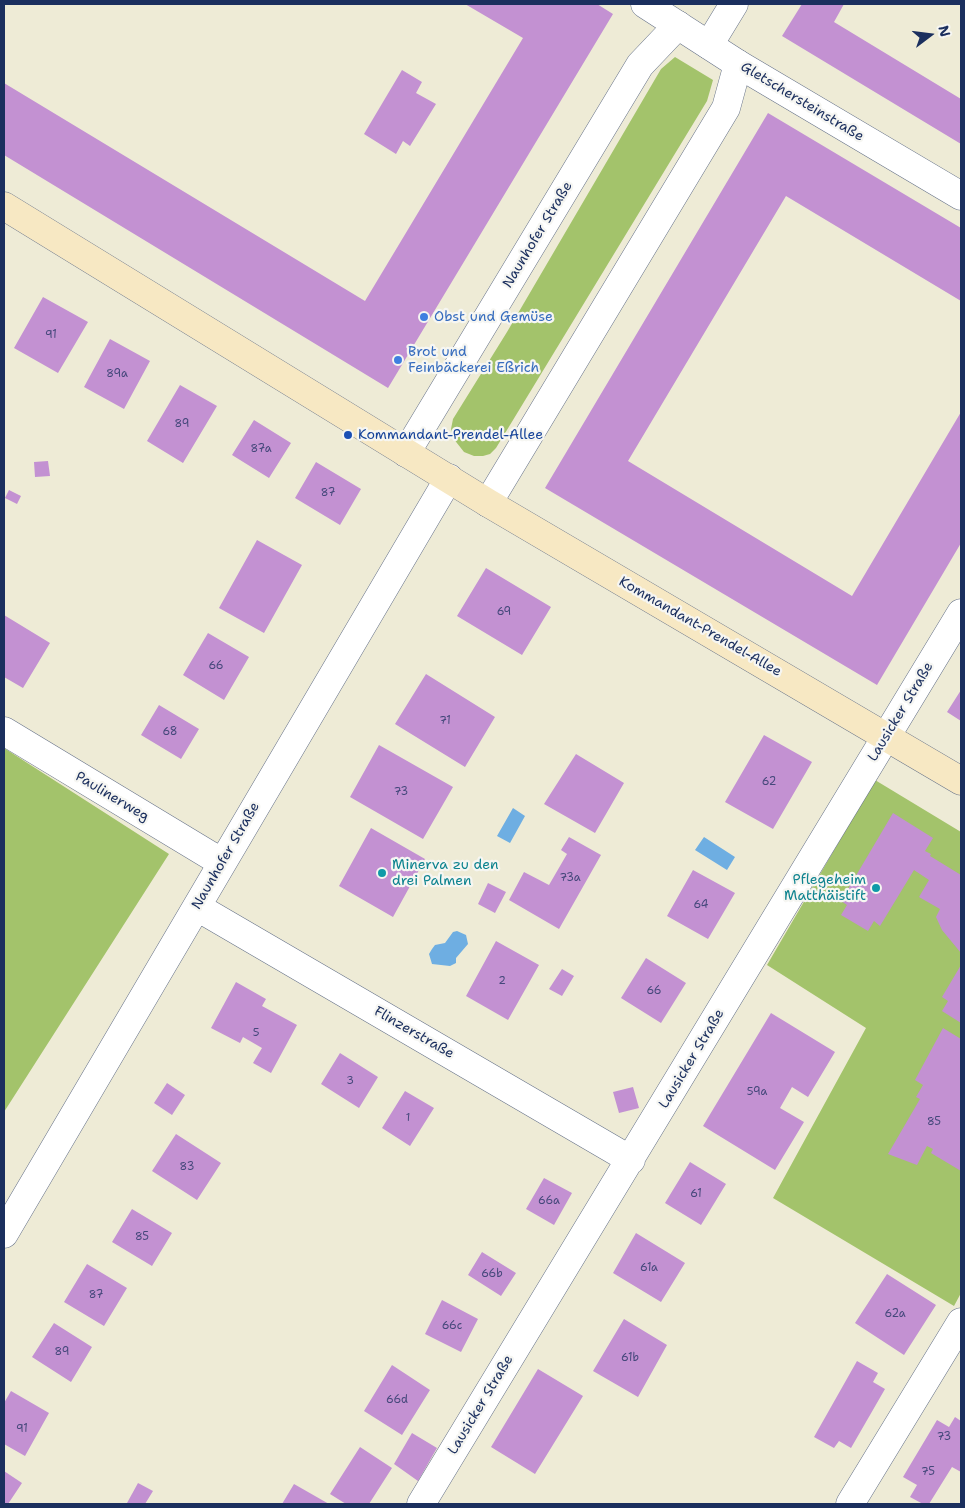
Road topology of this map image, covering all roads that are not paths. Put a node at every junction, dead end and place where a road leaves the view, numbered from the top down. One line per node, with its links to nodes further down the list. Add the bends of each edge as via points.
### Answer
1 (645, 4): 3 (street, Gletschersteinstraße)
2 (734, 4): 4 (street)
3 (678, 25): 4 (street, Gletschersteinstraße); 8 (street, Naunhofer Straße, via 640,66)
4 (708, 45): 5 (street, Gletschersteinstraße)
5 (738, 64): 6 (street, Gletschersteinstraße); 10 (street, via 726,108)
6 (961, 196)
7 (4, 206): 8 (main road, Kommandant-Prendel-Allee)
8 (406, 453): 9 (main road, Kommandant-Prendel-Allee)
9 (449, 478): 10 (main road, Kommandant-Prendel-Allee); 15 (street, Naunhofer Straße)
10 (488, 503): 13 (main road, Kommandant-Prendel-Allee)
11 (961, 612): 13 (street, Lausicker Straße)
12 (4, 731): 15 (street, Paulinerweg)
13 (887, 736): 14 (main road, Kommandant-Prendel-Allee); 17 (street, Lausicker Straße)
14 (961, 780)
15 (221, 862): 16 (street, Naunhofer Straße)
16 (197, 907): 17 (street, Flinzerstraße); 18 (street, Naunhofer Straße)
17 (631, 1160): 21 (street, Lausicker Straße)
18 (4, 1234)
19 (961, 1322): 20 (street)
20 (951, 1360): 22 (street)
21 (421, 1504)
22 (850, 1504)

